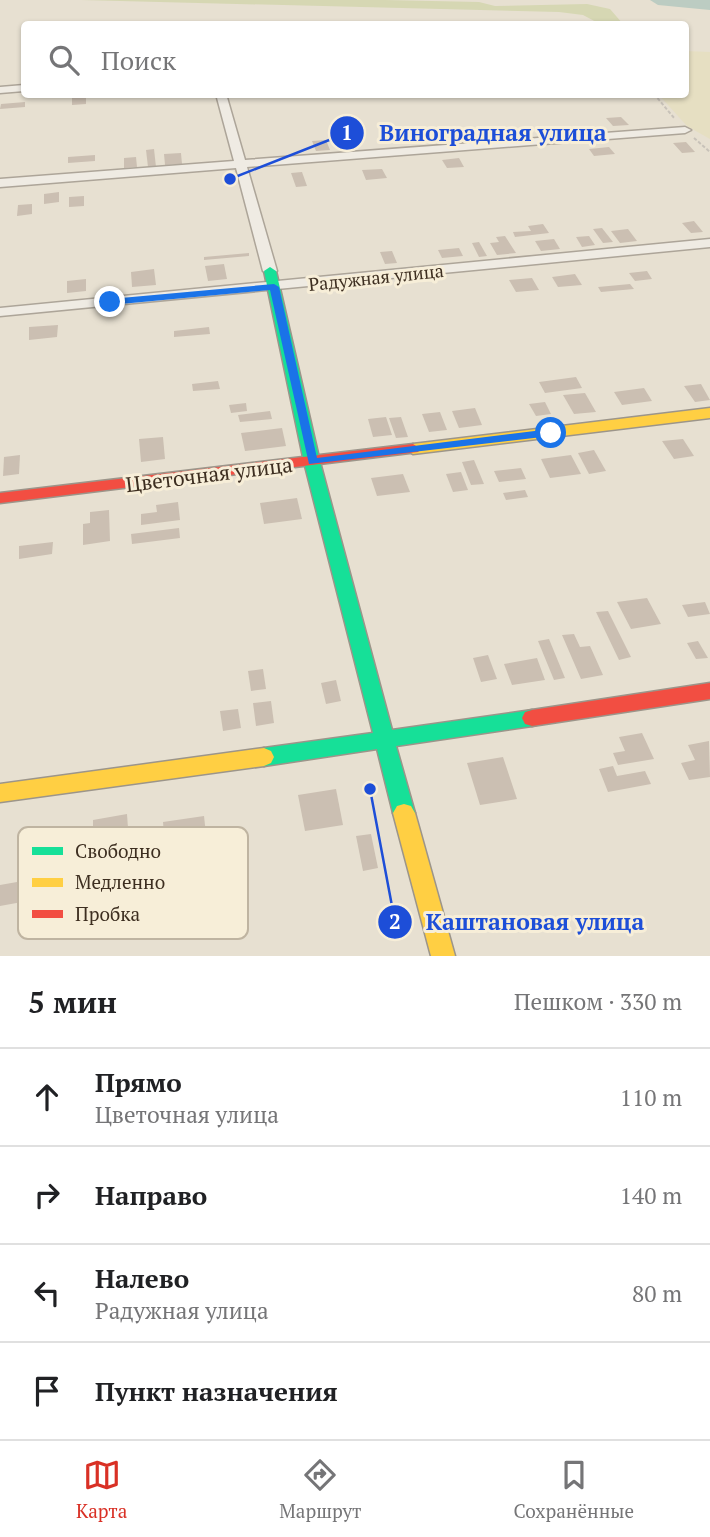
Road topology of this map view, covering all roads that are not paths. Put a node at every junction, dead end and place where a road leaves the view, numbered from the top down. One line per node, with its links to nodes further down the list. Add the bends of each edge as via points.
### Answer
1 (21, 88): 2 (street)
2 (0, 90)
3 (222, 98): 5 (street)
4 (685, 130): 5 (street)
5 (241, 167): 6 (street); 8 (street)
6 (0, 183)
7 (710, 243): 8 (street, Радужная улица)
8 (272, 279): 9 (street, Радужная улица); 11 (street)
9 (0, 312)
10 (710, 413): 11 (street, Цветочная улица)
11 (313, 462): 12 (street, Цветочная улица); 14 (street)
12 (0, 498)
13 (710, 691): 14 (street)
14 (384, 741): 15 (street); 16 (street)
15 (0, 793)
16 (443, 956)

